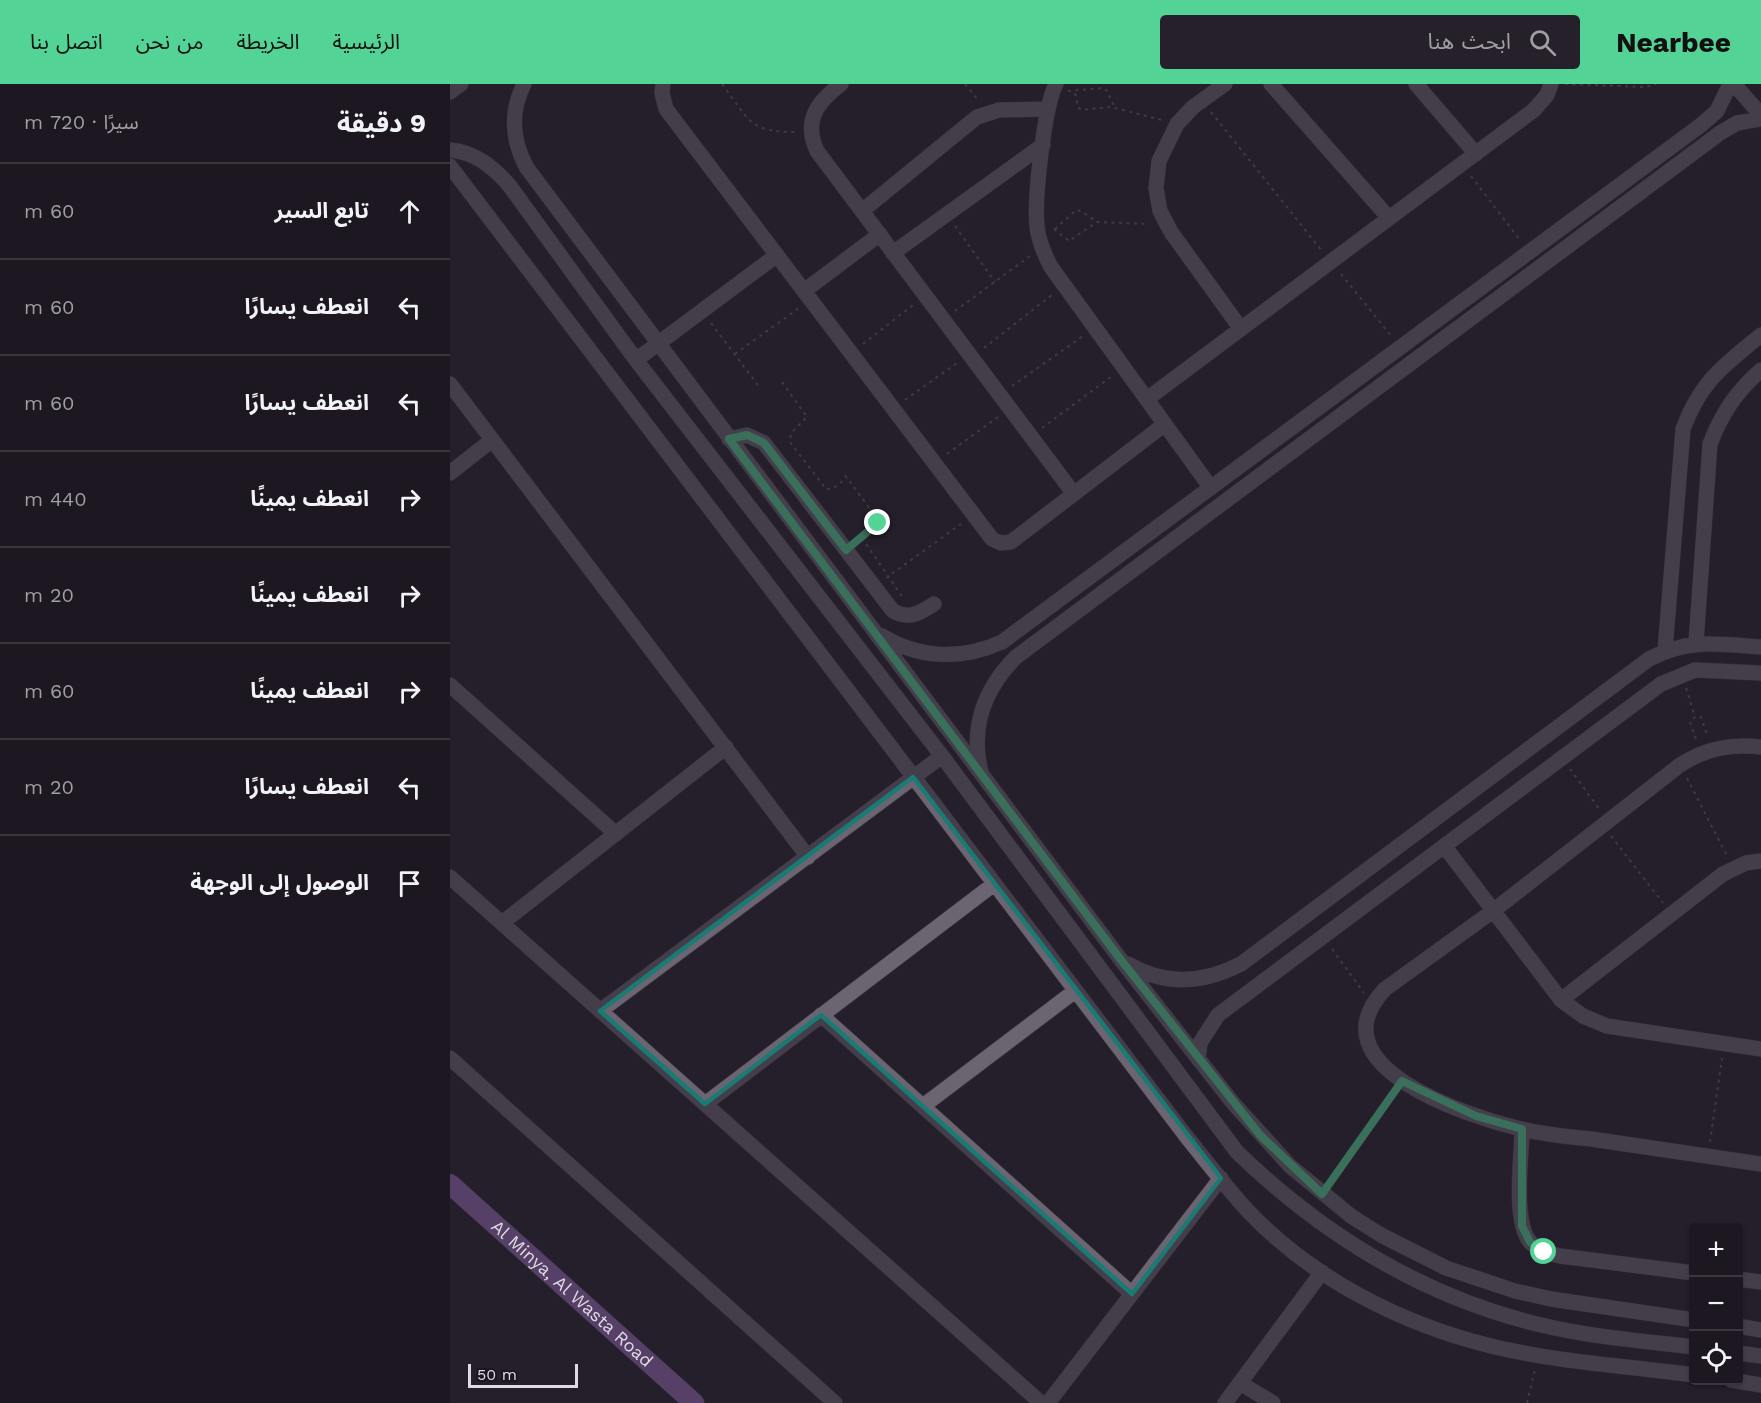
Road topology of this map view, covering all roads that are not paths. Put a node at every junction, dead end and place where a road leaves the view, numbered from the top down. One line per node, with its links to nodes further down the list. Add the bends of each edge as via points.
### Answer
1 (461, 84): 11 (street)
2 (524, 84): 26 (street, via 514,117 521,156)
3 (663, 84): 22 (street, via 666,109)
4 (841, 84): 18 (street, via 819,104 811,132 817,151)
5 (1225, 84): 24 (street, via 1177,124 1163,147 1157,174 1158,203 1167,225)
6 (1271, 84): 19 (street)
7 (1416, 84): 16 (street)
8 (1551, 84): 16 (street, via 1541,104)
9 (1732, 84): 13 (street); 35 (street, via 1717,111 1701,126)
10 (1055, 86): 12 (street)
11 (450, 92)
12 (1047, 110): 14 (street); 18 (street, via 987,112)
13 (1761, 117): 48 (street, via 1737,123 1720,133 1016,657 994,682 981,712 977,745)
14 (1043, 145): 21 (street); 30 (street, via 1037,206 1040,242 1064,285)
15 (450, 150): 27 (street, via 477,157 495,169)
16 (1476, 154): 19 (street)
17 (450, 166): 47 (street)
18 (862, 211): 20 (street)
19 (1389, 218): 24 (street)
20 (880, 234): 21 (street); 23 (street)
21 (893, 253): 36 (street)
22 (777, 255): 23 (street); 26 (street)
23 (807, 295): 36 (street, via 992,539 1011,542)
24 (1241, 329): 30 (street)
25 (1761, 335): 41 (street, via 1711,376 1694,401 1683,429)
26 (658, 344): 27 (street); 32 (street)
27 (636, 360): 46 (street)
28 (1761, 370): 39 (street, via 1738,391 1721,416 1710,444)
29 (450, 384): 33 (street)
30 (1147, 399): 31 (street)
31 (1165, 424): 35 (street); 36 (street)
32 (729, 439): 37 (street, via 747,435 764,443 893,611 915,615); 38 (street)
33 (492, 440): 34 (street); 44 (street)
34 (450, 473)
35 (1211, 488): 38 (street, via 994,645 971,653 938,655 906,648)
36 (1074, 494)
37 (934, 604)
38 (877, 633): 48 (street)
39 (1695, 643): 40 (street); 41 (street)
40 (1761, 647)
41 (1665, 651): 57 (street, via 1649,659 1241,964 1202,979 1180,980 1139,971)
42 (1761, 673): 50 (street, via 1708,669 1682,674 1661,684)
43 (450, 685): 49 (street)
44 (726, 747): 49 (street); 51 (street)
45 (1761, 747): 55 (street, via 1729,746 1707,751 1680,765)
46 (942, 756): 47 (street); 79 (street, via 1237,1152 1297,1206 1397,1272 1468,1303 1551,1327)
47 (913, 777): 51 (street); 54 (street)
48 (983, 778): 57 (street)
49 (616, 834): 56 (street)
50 (1445, 847): 55 (street); 64 (street, via 1218,1016 1200,1043)
51 (808, 856): 60 (street)
52 (1761, 861): 59 (street, via 1733,868)
53 (450, 877): 56 (street)
54 (994, 884): 58 (street); 61 (street)
55 (1493, 911): 59 (street); 67 (street, via 1385,988 1372,1003 1366,1021 1367,1038 1386,1071 1402,1081 1476,1116)
56 (502, 924): 60 (street)
57 (1121, 960): 64 (street)
58 (1075, 990): 66 (street); 69 (street)
59 (1561, 1000): 62 (street, via 1583,1016 1607,1026)
60 (600, 1011): 65 (street)
61 (821, 1015): 65 (street); 66 (street)
62 (1761, 1049)
63 (450, 1058): 87 (street)
64 (1198, 1059): 76 (street, via 1260,1135 1322,1194 1381,1235 1480,1281 1551,1299)
65 (705, 1104): 88 (street)
66 (923, 1106): 75 (street)
67 (1522, 1129): 68 (street); 72 (street, via 1522,1226 1530,1242 1544,1252 1560,1256)
68 (1761, 1164)
69 (1221, 1178): 71 (street, via 1283,1243); 75 (street)
70 (450, 1184): 86 (main road, Al Minya, Al Wasta Road)
71 (1322, 1272): 82 (street, via 1393,1312 1448,1334 1539,1354); 84 (street)
72 (1689, 1272)
73 (1743, 1280): 74 (street)
74 (1761, 1282)
75 (1132, 1293): 89 (street)
76 (1689, 1319)
77 (1743, 1327): 78 (street)
78 (1761, 1330)
79 (1689, 1346)
80 (1743, 1354): 81 (street)
81 (1761, 1356)
82 (1689, 1375)
83 (1743, 1382): 85 (street)
84 (1240, 1383): 90 (street); 91 (street)
85 (1761, 1384)
86 (694, 1403)
87 (835, 1403)
88 (1041, 1403)
89 (1048, 1403)
90 (1225, 1403)
91 (1274, 1403)

